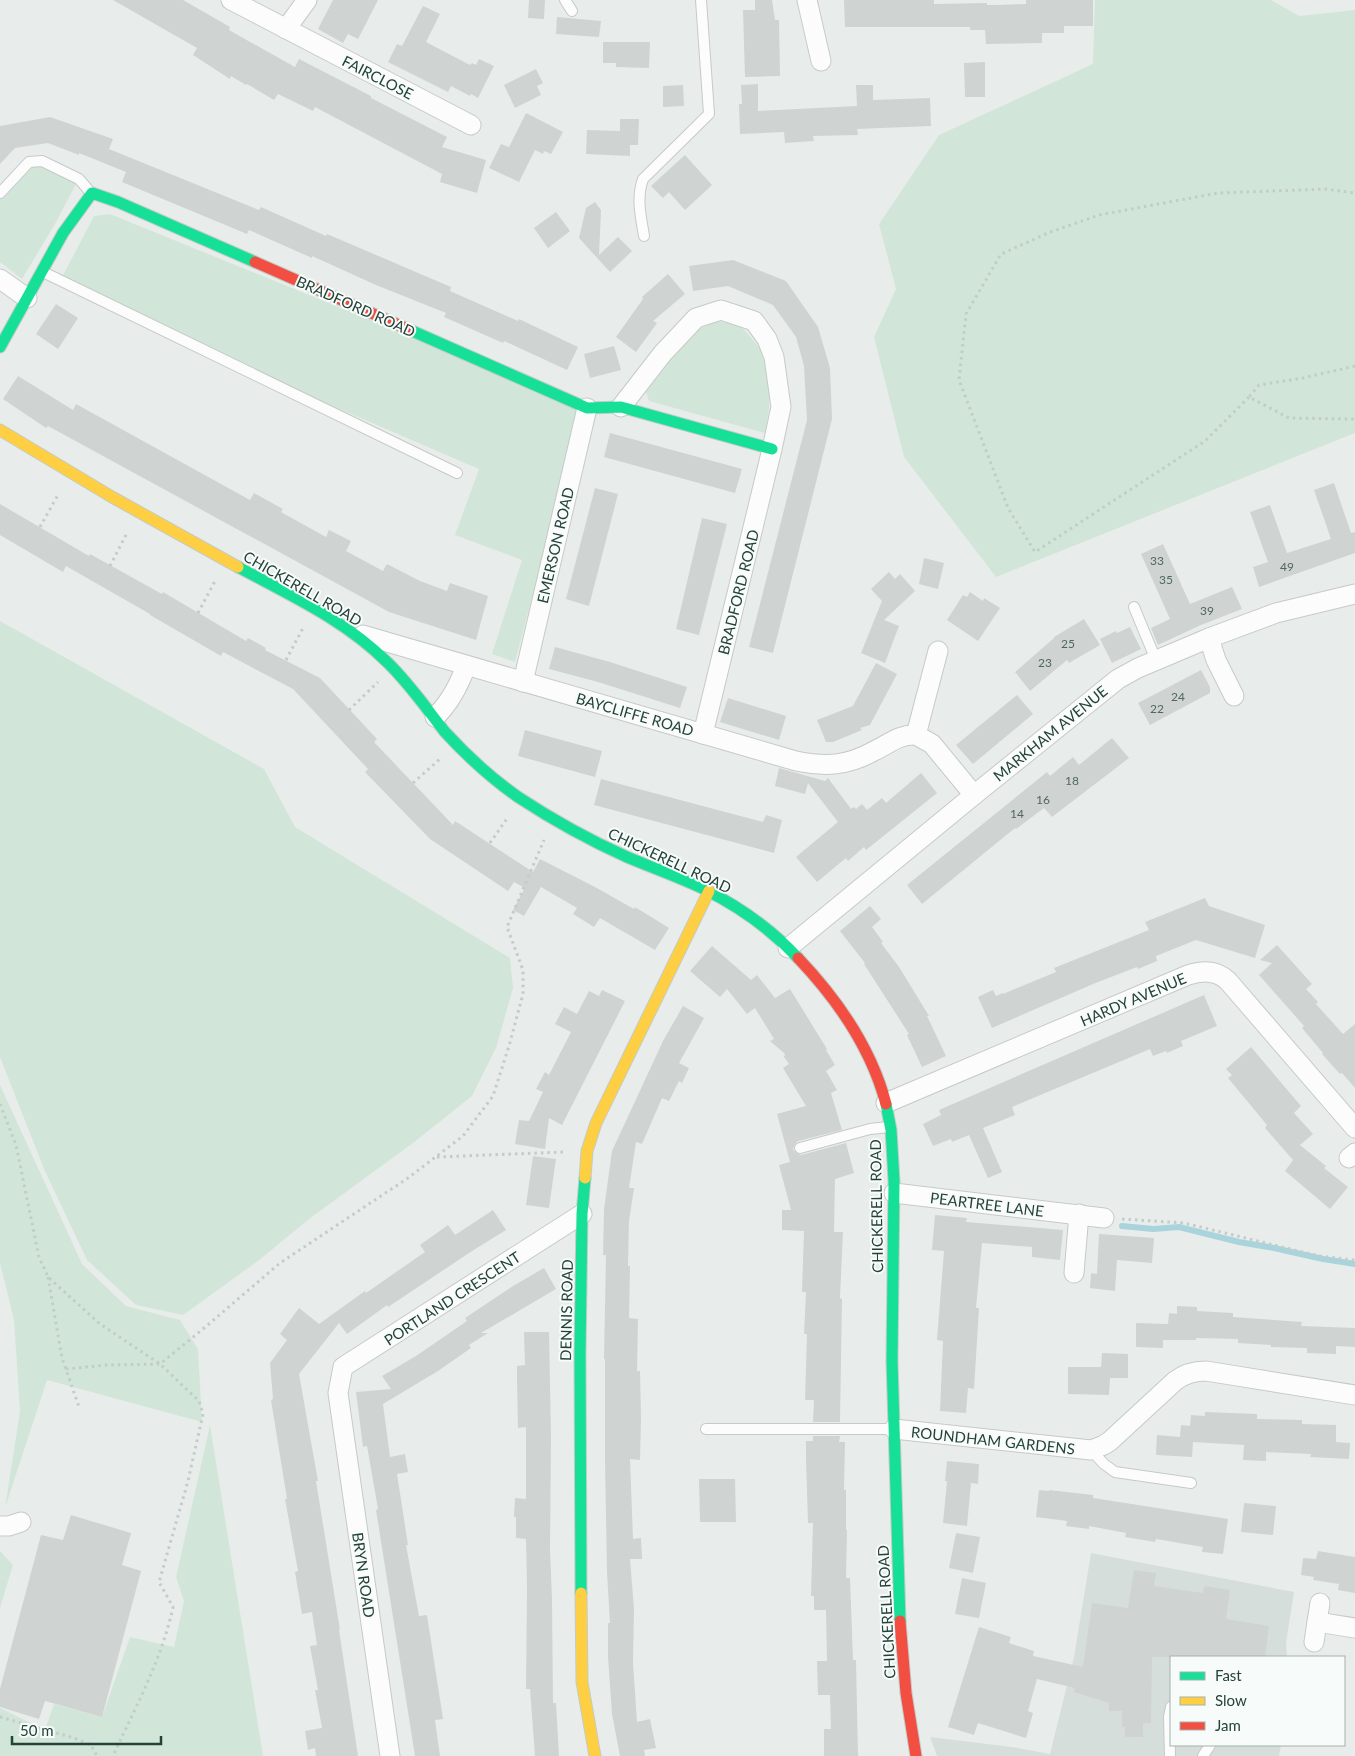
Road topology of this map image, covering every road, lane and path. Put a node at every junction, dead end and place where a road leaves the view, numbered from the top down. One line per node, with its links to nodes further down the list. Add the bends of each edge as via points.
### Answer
1 (231, 0): 7 (street, FAIRCLOSE)
2 (307, 0): 7 (street)
3 (565, 0): 6 (lane)
4 (701, 0): 13 (lane, via 710,114 643,179 639,199)
5 (807, 0): 8 (street)
6 (572, 11)
7 (286, 29): 9 (street, FAIRCLOSE)
8 (821, 61)
9 (471, 125)
10 (0, 193): 11 (lane, via 29,162 42,161 79,179)
11 (92, 193): 14 (main road, via 64,233); 21 (main road, BRADFORD ROAD)
12 (1355, 193): 19 (path, via 1325,189 1218,194 1099,215 1001,254 966,314 959,380 1008,508 1035,552 1205,441)
13 (644, 236)
14 (43, 272): 16 (main road); 26 (lane)
15 (0, 278): 16 (street)
16 (27, 298): 17 (main road)
17 (0, 347)
18 (1355, 366): 19 (path, via 1259,385)
19 (1249, 396): 22 (path, via 1289,418)
20 (621, 407): 21 (main road, BRADFORD ROAD); 24 (main road, BRADFORD ROAD); 24 (street, BRADFORD ROAD, via 663,353 696,318 721,310 754,321 767,339 774,357 781,407)
21 (587, 408): 42 (street, EMERSON ROAD)
22 (1355, 420)
23 (0, 430): 25 (main road, CHICKERELL ROAD)
24 (772, 450): 46 (street, BRADFORD ROAD)
25 (71, 472): 27 (main road, CHICKERELL ROAD); 28 (path)
26 (457, 473)
27 (138, 511): 29 (main road, CHICKERELL ROAD); 30 (path)
28 (40, 528)
29 (226, 560): 33 (main road, CHICKERELL ROAD); 34 (path)
30 (110, 566)
31 (1355, 594): 36 (street, MARKHAM AVENUE, via 1276,614)
32 (1134, 607): 39 (lane)
33 (314, 609): 35 (main road, CHICKERELL ROAD); 38 (path)
34 (198, 613)
35 (352, 632): 40 (street, BAYCLIFFE ROAD); 41 (main road, CHICKERELL ROAD)
36 (1209, 638): 39 (street, MARKHAM AVENUE); 43 (street)
37 (938, 651): 47 (street)
38 (286, 660)
39 (1156, 660): 50 (street, MARKHAM AVENUE, via 1118,679)
40 (466, 666): 42 (street, BAYCLIFFE ROAD); 45 (street, via 445,707)
41 (393, 667): 44 (path); 45 (main road, CHICKERELL ROAD)
42 (523, 682): 46 (street, BAYCLIFFE ROAD)
43 (1234, 696)
44 (350, 710)
45 (435, 718): 48 (main road, CHICKERELL ROAD)
46 (703, 734): 47 (street, BAYCLIFFE ROAD, via 796,761 830,766 864,756 902,735)
47 (916, 735): 50 (street, via 932,744)
48 (457, 744): 49 (path); 51 (main road, CHICKERELL ROAD, via 488,774)
49 (413, 783)
50 (974, 795): 55 (street, MARKHAM AVENUE)
51 (520, 798): 52 (main road, CHICKERELL ROAD); 53 (path)
52 (553, 819): 54 (main road, CHICKERELL ROAD, via 604,847); 62 (path, via 507,926 523,970 523,994 493,1096 463,1136)
53 (490, 843)
54 (708, 891): 55 (main road, CHICKERELL ROAD, via 737,908); 61 (main road, DENNIS ROAD, via 596,1123)
55 (788, 948): 56 (main road, CHICKERELL ROAD, via 840,1007 867,1053)
56 (886, 1103): 58 (main road, CHICKERELL ROAD); 59 (street, HARDY AVENUE, via 1188,975 1205,971 1228,981)
57 (0, 1104): 69 (path, via 16,1146 39,1257)
58 (890, 1127): 60 (lane); 63 (main road, CHICKERELL ROAD)
59 (1355, 1128)
60 (800, 1148)
61 (587, 1151): 62 (path); 64 (main road, DENNIS ROAD)
62 (436, 1157): 70 (path, via 280,1263)
63 (894, 1193): 65 (street, PEARTREE LANE); 76 (main road, CHICKERELL ROAD)
64 (582, 1214): 72 (street, PORTLAND CRESCENT, via 343,1367); 90 (main road, DENNIS ROAD, via 582,1682)
65 (1079, 1214): 66 (street, PEARTREE LANE); 68 (street)
66 (1104, 1218): 67 (path, via 1184,1223 1319,1256)
67 (1355, 1260)
68 (1074, 1273)
69 (48, 1277): 70 (path, via 100,1324); 71 (path)
70 (160, 1364): 71 (path); 88 (path, via 199,1401 204,1414 159,1582 173,1607 170,1622 147,1684)
71 (66, 1369): 74 (path)
72 (338, 1393): 89 (street, BRYN ROAD)
73 (1355, 1395): 77 (street, ROUNDHAM GARDENS, via 1199,1371 1180,1377 1110,1441)
74 (79, 1407)
75 (706, 1428): 76 (lane)
76 (894, 1429): 77 (street, ROUNDHAM GARDENS); 91 (main road, CHICKERELL ROAD, via 904,1672)
77 (1091, 1450): 78 (lane, ROUNDHAM GARDENS, via 1116,1472)
78 (1191, 1483)
79 (21, 1522): 80 (street)
80 (0, 1526)
81 (1320, 1603): 82 (street)
82 (1317, 1622): 83 (street); 84 (street)
83 (1355, 1628)
84 (1314, 1642)
85 (1170, 1712): 92 (lane)
86 (0, 1717): 87 (path, via 90,1744)
87 (98, 1756)
88 (113, 1756)
89 (390, 1756)
90 (595, 1756)
91 (916, 1756)
92 (1170, 1756)

